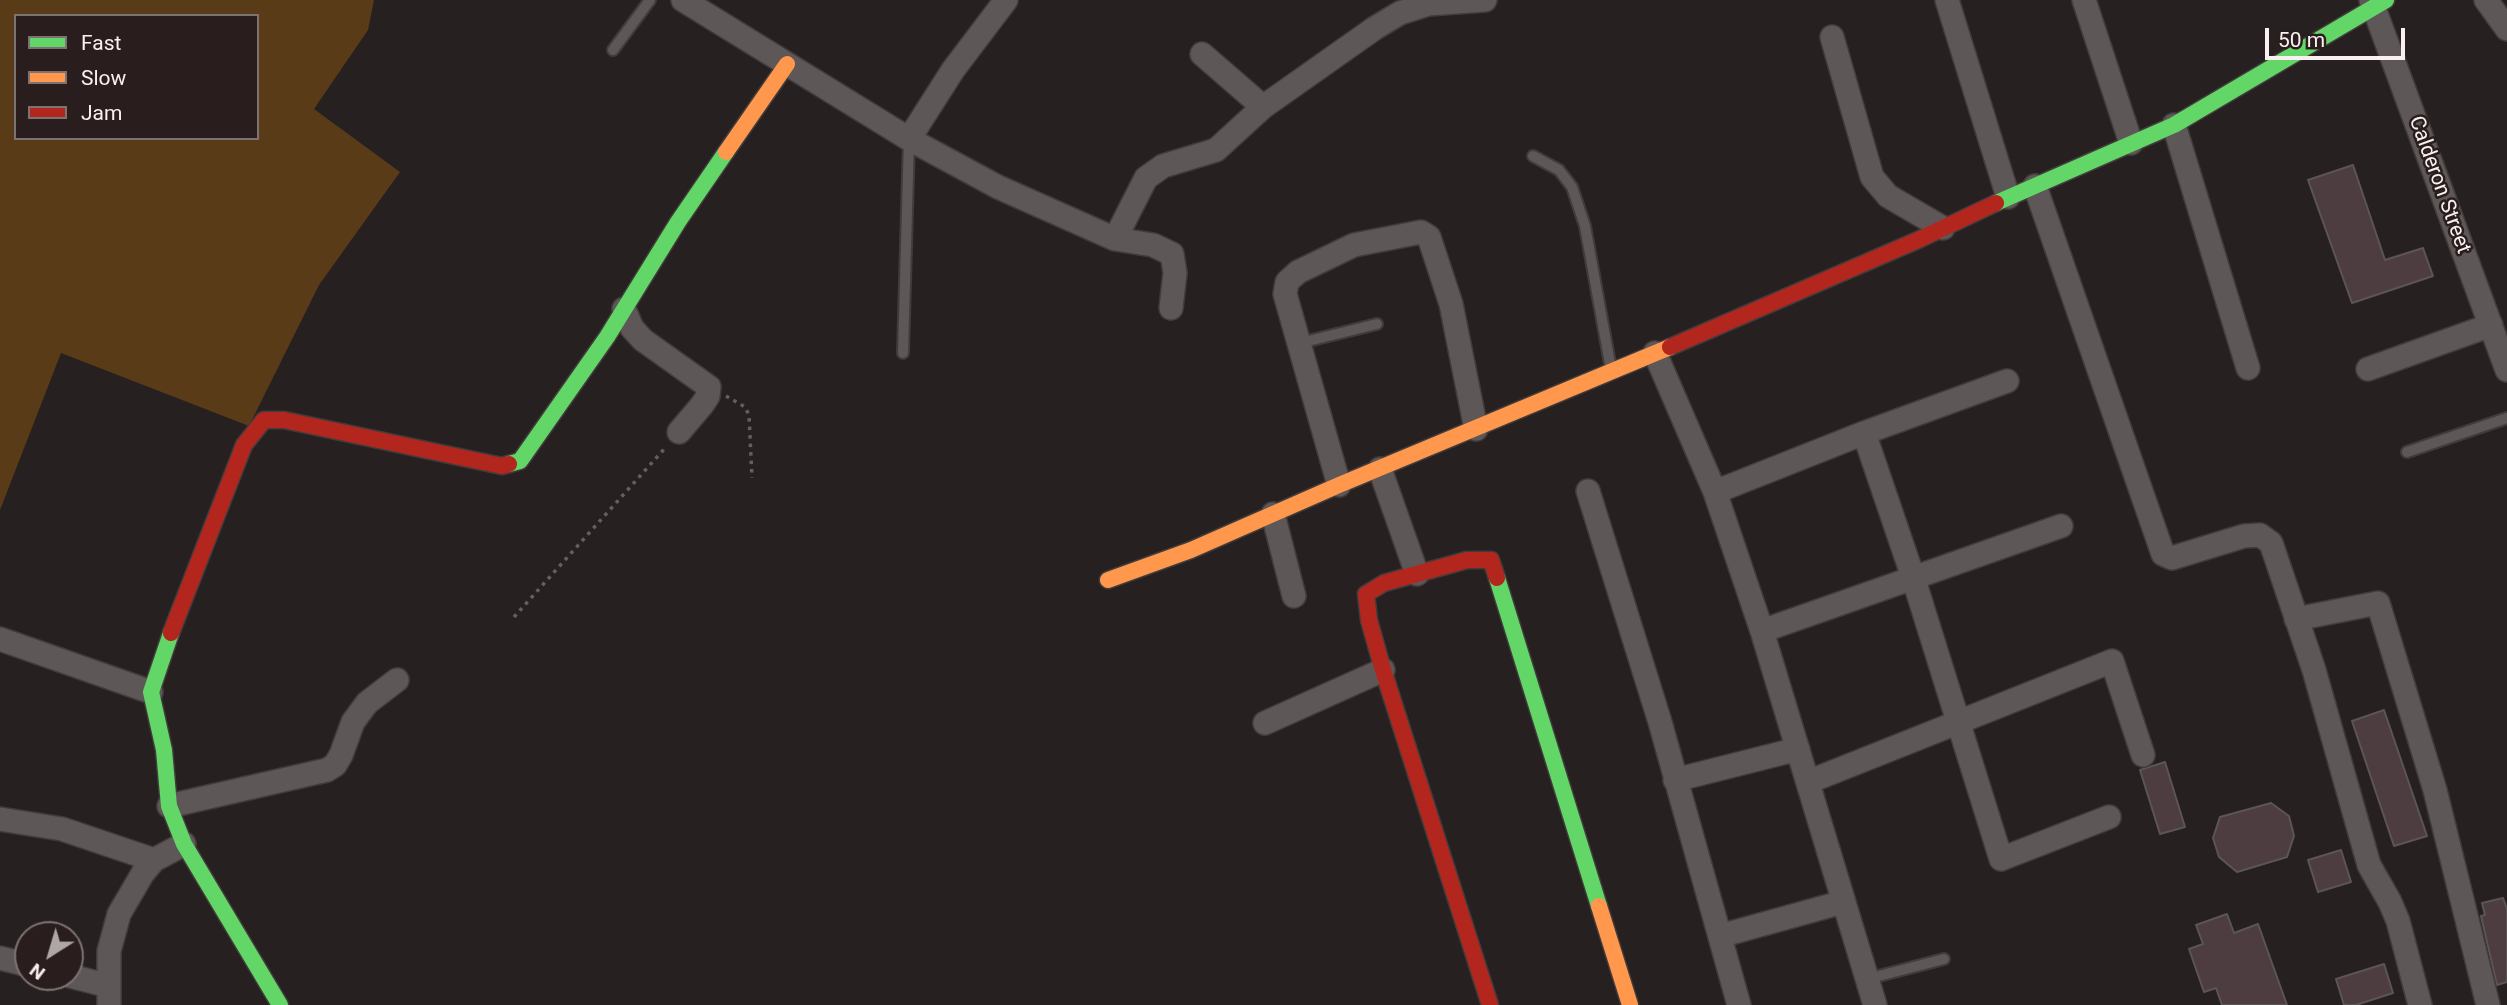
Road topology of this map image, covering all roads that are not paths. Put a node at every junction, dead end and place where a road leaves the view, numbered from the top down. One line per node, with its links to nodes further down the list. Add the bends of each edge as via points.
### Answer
1 (650, 0): 13 (lane)
2 (683, 0): 10 (street)
3 (716, 0): 10 (street)
4 (1006, 0): 18 (street)
5 (1486, 0): 16 (street, via 1428,4 1400,13)
6 (1947, 0): 22 (street)
7 (2084, 0): 19 (street)
8 (2486, 0): 11 (street)
9 (2377, 3): 17 (street); 28 (street, Calderon Street)
10 (720, 23): 15 (street)
11 (2507, 29)
12 (1832, 37): 23 (street, via 1872,177 1888,196)
13 (613, 50)
14 (1202, 54): 16 (street)
15 (787, 64): 18 (street); 26 (street)
16 (1263, 107): 24 (street, via 1216,150 1163,166 1146,178)
17 (2174, 125): 19 (street); 32 (street)
18 (909, 139): 24 (street, via 998,187); 30 (lane)
19 (2131, 143): 21 (street)
20 (1533, 156): 35 (lane, via 1559,170 1572,187 1585,226)
21 (2035, 186): 22 (street); 52 (street, via 2163,554 2172,558 2260,535 2271,544)
22 (2008, 197): 23 (street)
23 (1942, 228): 31 (street)
24 (1115, 239): 25 (street, via 1153,245 1172,254)
25 (1171, 308)
26 (624, 309): 39 (street, via 643,340 709,387 702,405); 57 (street, via 520,461 513,464 502,466 284,420 264,420 244,445)
27 (1377, 324): 29 (lane)
28 (2491, 325): 33 (street); 34 (street, Calderon Street)
29 (1300, 343): 38 (street, via 1285,295 1287,282 1297,272 1354,245 1421,232 1429,237 1451,304); 43 (street)
30 (903, 353)
31 (1656, 353): 35 (street); 45 (street)
32 (2248, 368)
33 (2368, 369)
34 (2507, 370)
35 (1611, 372): 38 (street)
36 (2007, 381): 40 (street)
37 (2507, 418): 41 (lane)
38 (1476, 429): 42 (street)
39 (678, 432)
40 (1864, 433): 45 (street); 49 (street)
41 (2407, 452)
42 (1380, 469): 43 (street); 48 (street)
43 (1339, 485): 46 (street)
44 (1588, 491): 62 (street)
45 (1715, 492): 53 (street)
46 (1273, 514): 50 (street); 51 (street)
47 (2061, 526): 49 (street)
48 (1417, 574): 55 (street, via 1384,583 1366,594); 77 (street, via 1467,560 1490,560)
49 (1913, 577): 53 (street); 58 (street)
50 (1108, 580)
51 (1294, 596)
52 (2296, 619): 80 (street, via 2369,865 2398,921); 81 (street, via 2378,603 2435,790)
53 (1762, 631): 60 (street)
54 (0, 639): 57 (street)
55 (1383, 670): 59 (street); 76 (street)
56 (397, 680): 64 (street, via 353,722 341,755 327,770)
57 (151, 692): 64 (street, via 164,750)
58 (1958, 721): 61 (street, via 2112,661); 63 (street); 65 (street, via 2001,859)
59 (1265, 723)
60 (1798, 749): 62 (street); 63 (street)
61 (2143, 755)
62 (1675, 780): 70 (street)
63 (1808, 782): 69 (street)
64 (169, 806): 67 (street)
65 (2109, 817)
66 (0, 819): 68 (street, via 62,829)
67 (184, 844): 68 (street); 75 (street)
68 (154, 860): 74 (street, via 114,926)
69 (1843, 902): 70 (street); 72 (street)
70 (1720, 936): 78 (street)
71 (1944, 959): 72 (lane)
72 (1867, 979): 79 (street)
73 (84, 983): 74 (street)
74 (109, 996)
75 (280, 1005)
76 (1490, 1005)
77 (1630, 1005)
78 (1739, 1005)
79 (1875, 1005)
80 (2420, 1005)
81 (2488, 1005)

